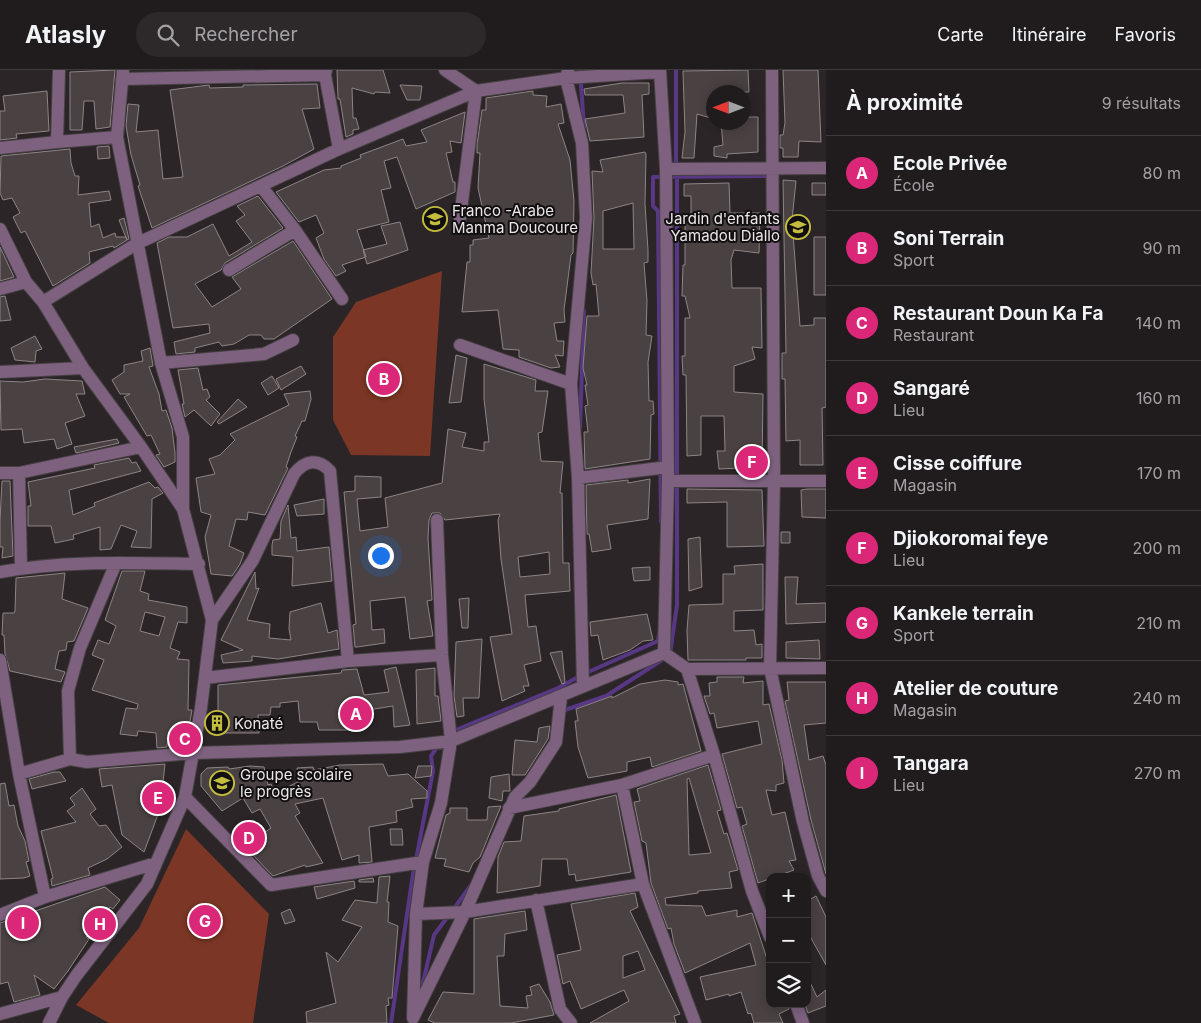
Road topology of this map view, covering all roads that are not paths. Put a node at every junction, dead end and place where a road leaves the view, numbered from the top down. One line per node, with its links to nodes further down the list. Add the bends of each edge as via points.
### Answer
1 (58, 70): 11 (street)
2 (445, 70): 9 (street)
3 (772, 70): 14 (street)
4 (660, 71): 8 (street); 16 (street)
5 (325, 73): 7 (street); 13 (street)
6 (122, 74): 7 (street); 10 (street)
7 (200, 74)
8 (567, 74): 9 (street); 32 (street, via 582,143 586,218)
9 (476, 91): 13 (street); 18 (street)
10 (117, 137): 11 (street); 21 (street)
11 (57, 142): 12 (street)
12 (0, 148)
13 (339, 149): 17 (street)
14 (772, 168): 15 (street); 16 (street); 39 (street)
15 (826, 168)
16 (666, 169): 34 (street)
17 (261, 186): 20 (street); 21 (street)
18 (460, 218)
19 (0, 228): 23 (street)
20 (295, 230): 22 (street); 25 (street)
21 (136, 244): 26 (street); 29 (street)
22 (229, 270)
23 (26, 282): 24 (street); 26 (street)
24 (0, 289)
25 (342, 299)
26 (43, 302): 30 (street)
27 (293, 340): 29 (street, via 264,354)
28 (460, 345): 32 (street)
29 (161, 363): 41 (street, via 183,437)
30 (83, 368): 31 (street); 33 (street)
31 (0, 372)
32 (571, 384): 37 (street)
33 (142, 447): 36 (street); 41 (street)
34 (668, 467): 37 (street); 38 (street)
35 (0, 473): 36 (street)
36 (19, 473): 45 (street)
37 (578, 478): 56 (street)
38 (668, 481): 39 (street); 48 (street)
39 (774, 481): 40 (street); 52 (street)
40 (826, 481)
41 (183, 509): 44 (street)
42 (437, 520): 49 (street)
43 (116, 562): 44 (street); 45 (street); 61 (street, via 80,648 68,691)
44 (199, 564): 47 (street)
45 (20, 568): 46 (street)
46 (0, 573)
47 (212, 620): 51 (street, via 253,560 294,474 301,465 323,464 330,471); 55 (street)
48 (664, 653): 54 (street); 56 (street)
49 (442, 655): 51 (street); 58 (street)
50 (0, 660): 62 (street)
51 (348, 661): 55 (street)
52 (770, 668): 53 (street); 54 (street); 68 (street, via 803,822)
53 (826, 668)
54 (688, 669): 60 (street)
55 (206, 678): 59 (street)
56 (583, 686): 57 (street)
57 (562, 698): 58 (street); 65 (street, via 556,742 530,782 515,797)
58 (451, 741): 59 (street, via 400,747); 66 (street, via 441,803)
59 (194, 753): 61 (street, via 87,762); 64 (street)
60 (714, 754): 63 (street); 76 (street, via 752,890)
61 (70, 760): 62 (street)
62 (19, 774): 71 (street)
63 (622, 785): 65 (street); 69 (street)
64 (185, 797): 66 (street, via 271,885); 67 (street)
65 (512, 809): 73 (street)
66 (423, 862): 74 (street)
67 (156, 863): 71 (street); 77 (street, via 147,884)
68 (822, 873): 70 (street)
69 (643, 884): 72 (street); 83 (street)
70 (826, 891)
71 (45, 897): 75 (street)
72 (536, 900): 73 (street); 82 (street, via 560,1008)
73 (465, 912): 74 (street); 80 (street)
74 (416, 914): 80 (street)
75 (0, 915)
76 (766, 927)
77 (62, 997): 79 (street); 81 (street)
78 (797, 1008): 84 (street)
79 (0, 1014)
80 (415, 1021)
81 (49, 1023)
82 (571, 1023)
83 (695, 1023)
84 (803, 1023)

